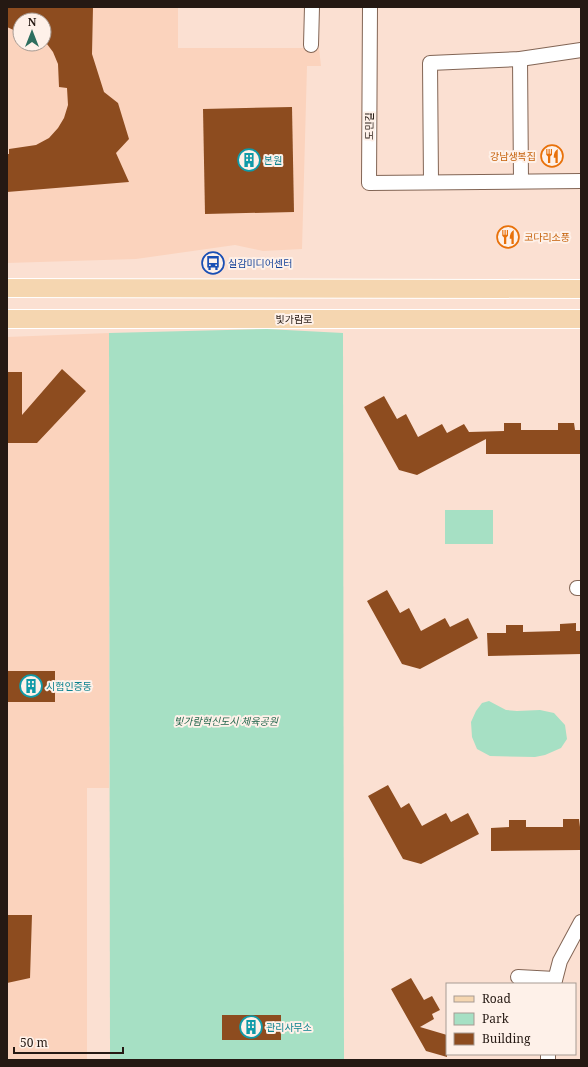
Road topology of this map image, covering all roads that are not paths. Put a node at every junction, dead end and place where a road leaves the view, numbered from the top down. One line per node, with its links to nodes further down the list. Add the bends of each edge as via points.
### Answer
1 (312, 7): 3 (street)
2 (370, 7): 8 (street, 도민길, via 369,183)
3 (312, 45)
4 (581, 50): 5 (street)
5 (520, 59): 6 (street); 8 (street, via 430,63)
6 (521, 181): 7 (street, 도민길); 8 (street, 도민길)
7 (581, 181)
8 (432, 182)
9 (7, 288): 10 (main road)
10 (581, 289)
11 (581, 319): 12 (main road, 빛가람로)
12 (7, 320)
13 (581, 922): 15 (street, via 560,961)
14 (518, 977): 15 (street)
15 (555, 982)

